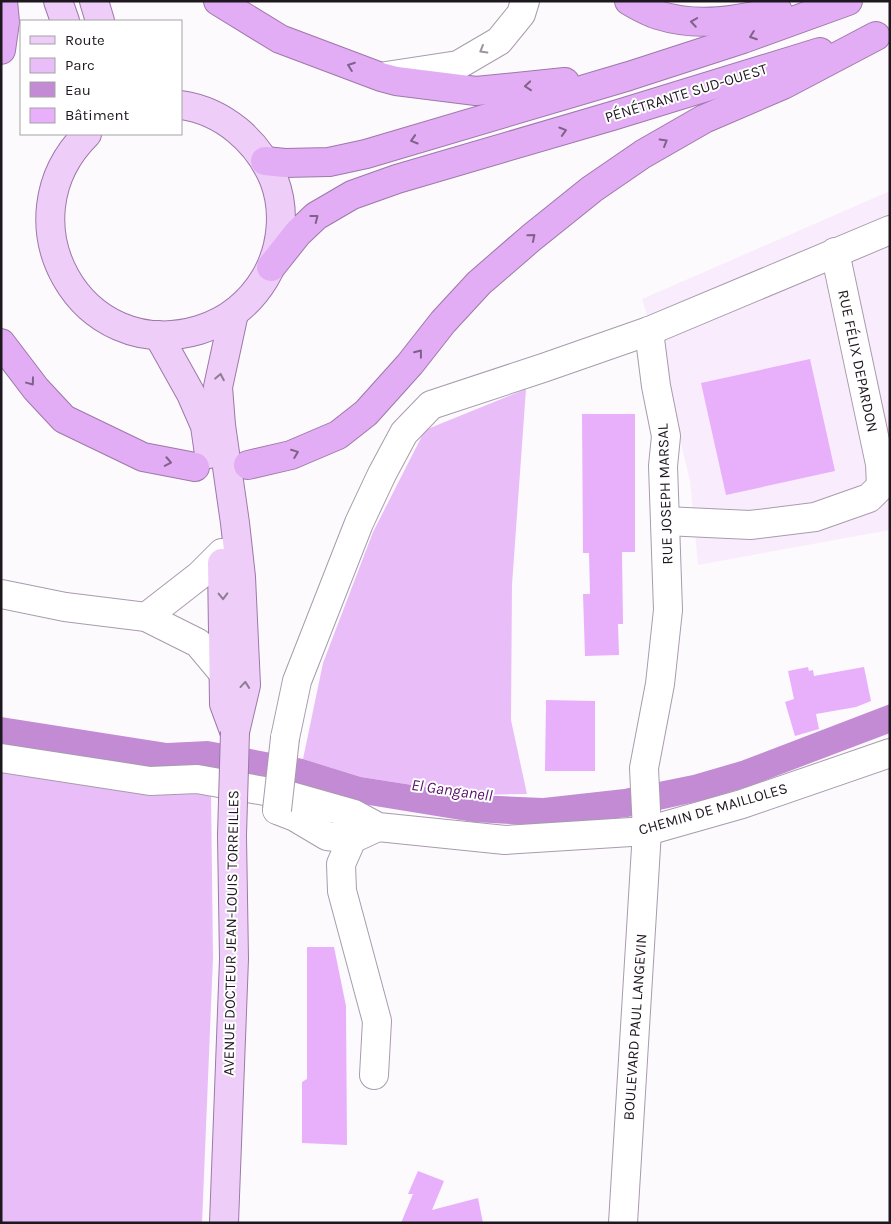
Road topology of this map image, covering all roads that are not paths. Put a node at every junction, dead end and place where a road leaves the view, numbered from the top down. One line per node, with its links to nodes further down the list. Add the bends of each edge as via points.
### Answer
1 (3, 1): 12 (highway, via 5,22)
2 (58, 1): 9 (main road)
3 (94, 1): 10 (main road)
4 (218, 1): 14 (highway, one-way to 4, via 280,39)
5 (525, 1): 14 (street, one-way to 14, via 520,14 499,41 458,65)
6 (629, 1): 7 (highway, one-way to 6, via 743,19 701,23 657,15)
7 (816, 1)
8 (848, 1): 13 (highway, one-way to 13)
9 (65, 20)
10 (100, 20)
11 (883, 33): 20 (highway, PÉNÉTRANTE SUD-OUEST, one-way to 11, via 316,216 352,195); 26 (highway, one-way to 11, via 299,452 338,435 366,413 480,283 592,189 635,159 704,119 783,84)
12 (1, 50)
13 (629, 76): 14 (highway, one-way to 14, via 476,91); 17 (highway, one-way to 17, via 366,154 329,162)
14 (381, 77)
15 (188, 104): 17 (main road, via 241,133)
16 (79, 138): 23 (main road, via 59,173 50,200 51,239 60,267 74,292 103,318 120,327)
17 (265, 161): 20 (main road, via 280,202 281,217 278,246)
18 (890, 230): 19 (street)
19 (835, 252): 22 (street); 28 (street, RUE FÉLIX DEPARDON, via 880,464 881,486 869,498 815,517 750,526)
20 (271, 267): 21 (main road, via 256,292)
21 (234, 313): 23 (main road, via 211,326 185,334); 25 (main road, one-way to 21)
22 (649, 330): 28 (street, RUE JOSEPH MARSAL, via 666,436 663,466); 38 (street, bridge, via 431,404 404,433 382,474 333,586 297,681 285,738 277,810 327,836)
23 (158, 335): 25 (main road, via 191,394)
24 (1, 344): 27 (highway, one-way to 27, via 64,419 143,457)
25 (213, 425): 29 (main road, AVENUE DOCTEUR JEAN-LOUIS TORREILLES); 33 (main road, AVENUE DOCTEUR JEAN-LOUIS TORREILLES, one-way to 25, via 246,685 241,577 235,523)
26 (248, 464)
27 (195, 467)
28 (666, 521): 36 (street, RUE JOSEPH MARSAL, via 668,610 660,684 644,768)
29 (222, 553): 31 (street, via 200,575); 32 (main road, AVENUE DOCTEUR JEAN-LOUIS TORREILLES, one-way to 32)
30 (1, 594): 31 (street, via 65,607)
31 (146, 616): 32 (street, via 198,642)
32 (224, 674): 33 (main road, AVENUE DOCTEUR JEAN-LOUIS TORREILLES, via 224,704)
33 (235, 732): 40 (main road, AVENUE DOCTEUR JEAN-LOUIS TORREILLES, bridge, via 232,836 234,958)
34 (890, 753): 36 (street, CHEMIN DE MAILLOLES, via 742,804)
35 (1, 758): 37 (street, CHEMIN DE MAILLOLES, via 150,781 197,779 287,795 354,814)
36 (647, 825): 37 (street, CHEMIN DE MAILLOLES, via 505,840); 41 (street, BOULEVARD PAUL LANGEVIN)
37 (378, 826): 38 (street)
38 (352, 839): 39 (street, via 341,864 342,891 377,1021)
39 (374, 1075)
40 (224, 1223)
41 (623, 1223)

